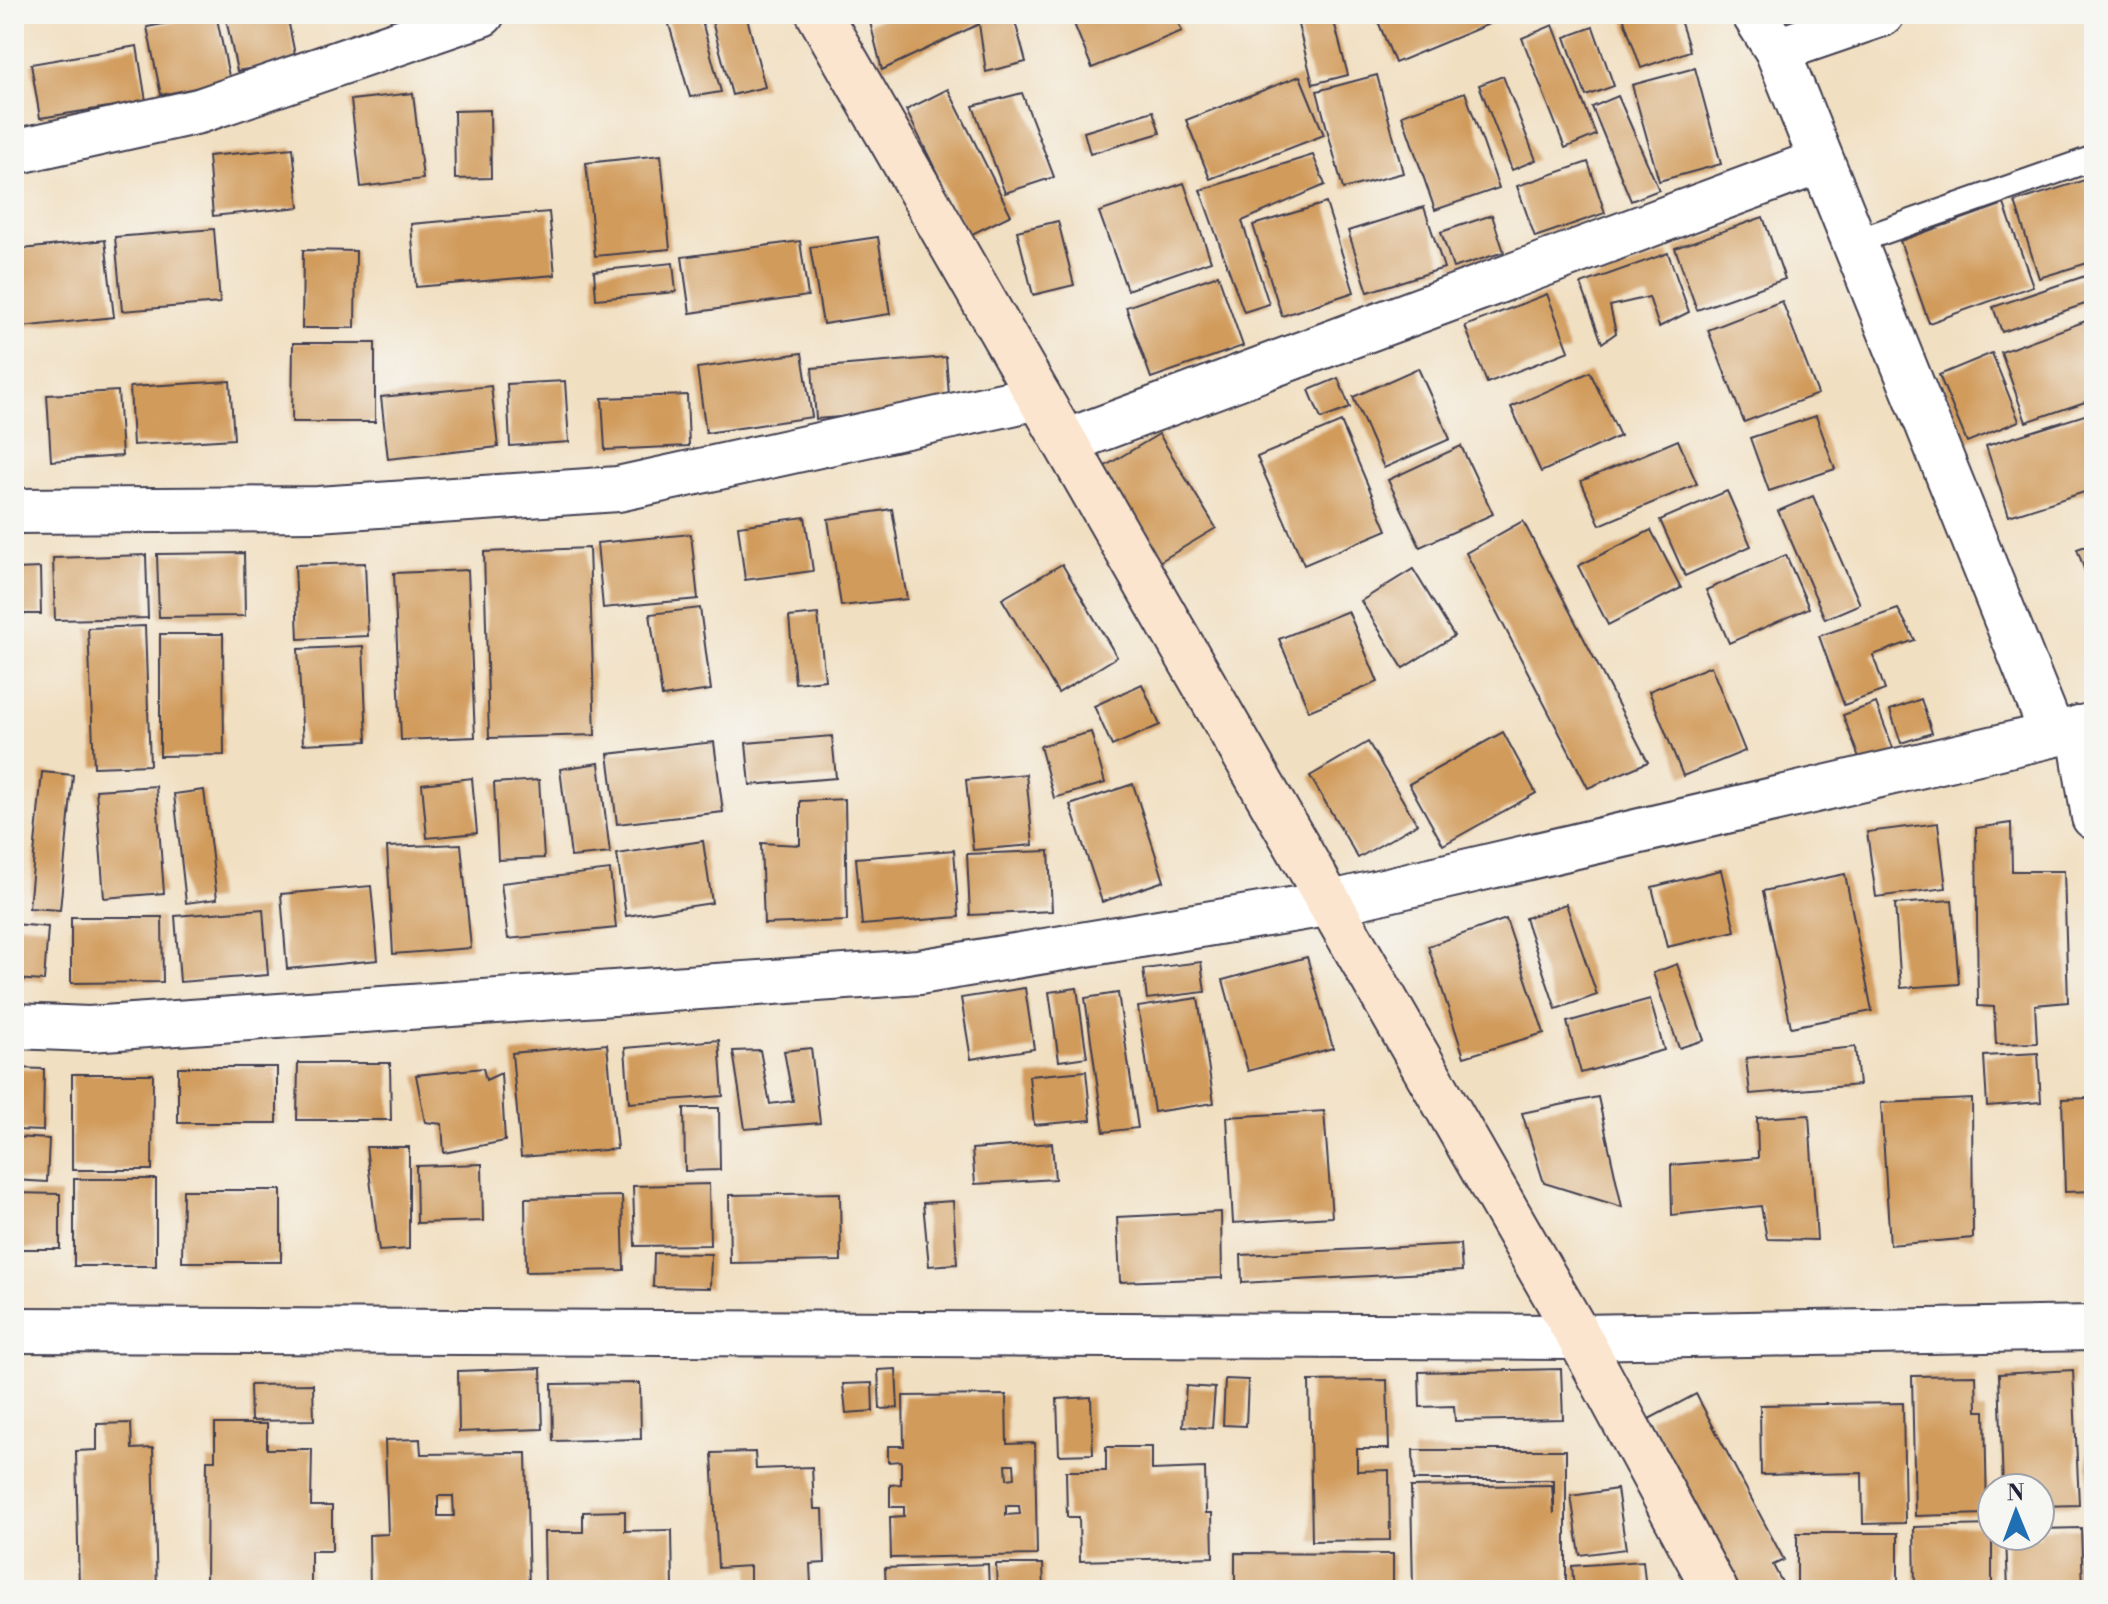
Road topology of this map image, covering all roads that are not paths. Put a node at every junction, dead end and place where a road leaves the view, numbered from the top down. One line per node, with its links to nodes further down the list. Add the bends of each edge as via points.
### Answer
1 (482, 14): 5 (street, via 199,111)
2 (819, 14): 9 (street)
3 (1882, 14): 4 (street)
4 (1765, 32): 7 (street)
5 (14, 152)
6 (2094, 158): 8 (lane)
7 (1821, 161): 8 (street); 10 (street)
8 (1854, 242): 12 (street)
9 (1039, 397): 10 (street); 11 (street, via 618,489 318,509)
10 (1065, 442): 14 (street)
11 (14, 511)
12 (2075, 729): 13 (street); 14 (street)
13 (2094, 817)
14 (1332, 903): 15 (street, via 919,972 89,1029); 18 (street)
15 (14, 1026)
16 (2094, 1328): 18 (street)
17 (14, 1330): 18 (street)
18 (1579, 1337): 19 (street)
19 (1715, 1590)

